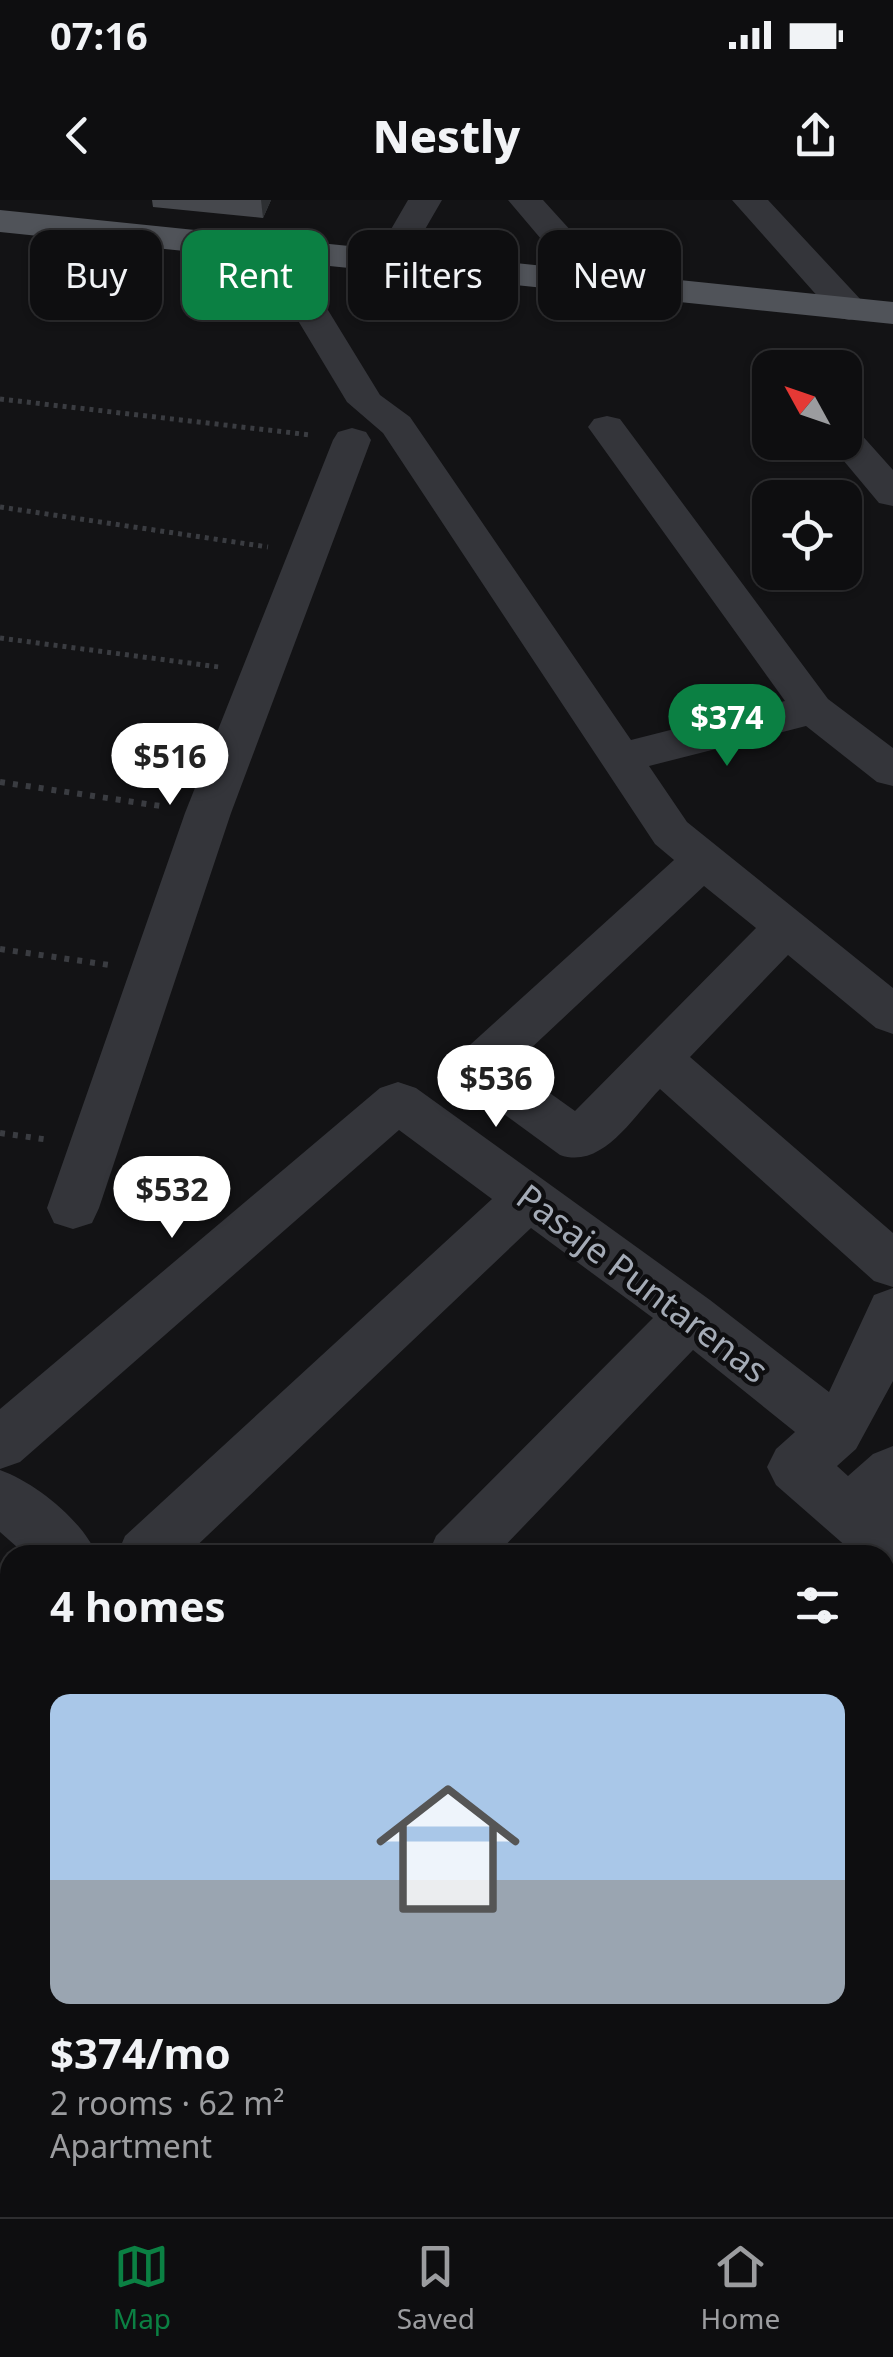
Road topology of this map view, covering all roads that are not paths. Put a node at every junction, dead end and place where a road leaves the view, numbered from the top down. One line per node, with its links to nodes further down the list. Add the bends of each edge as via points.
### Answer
1 (425, 200): 5 (street)
2 (525, 200): 6 (street)
3 (749, 200): 9 (street)
4 (0, 221): 7 (main road)
5 (408, 230)
6 (551, 230)
7 (182, 239)
8 (681, 292): 9 (main road)
9 (849, 309): 10 (main road)
10 (893, 313)
11 (316, 320): 17 (street, via 366,402 398,425)
12 (606, 427): 16 (street)
13 (352, 440): 24 (street, via 208,813)
14 (862, 459): 15 (street)
15 (893, 494)
16 (812, 709): 17 (street); 18 (street)
17 (623, 758): 19 (street, via 671,833)
18 (893, 771)
19 (703, 860): 20 (street); 22 (street, via 478,1068 578,1141)
20 (786, 928): 21 (street); 22 (street)
21 (893, 1016)
22 (658, 1058): 25 (street)
23 (527, 1199): 27 (street, Pasaje Puntarenas); 29 (street, Pasaje Puntarenas, via 398,1102); 34 (street)
24 (73, 1208)
25 (893, 1266)
26 (893, 1311): 28 (street)
27 (691, 1316): 28 (street, Pasaje Puntarenas); 35 (street)
28 (836, 1431): 32 (street, via 796,1467)
29 (0, 1444)
30 (893, 1472): 32 (street)
31 (0, 1496): 33 (street)
32 (849, 1512): 36 (street)
33 (56, 1545)
34 (157, 1545)
35 (467, 1545)
36 (887, 1545)

